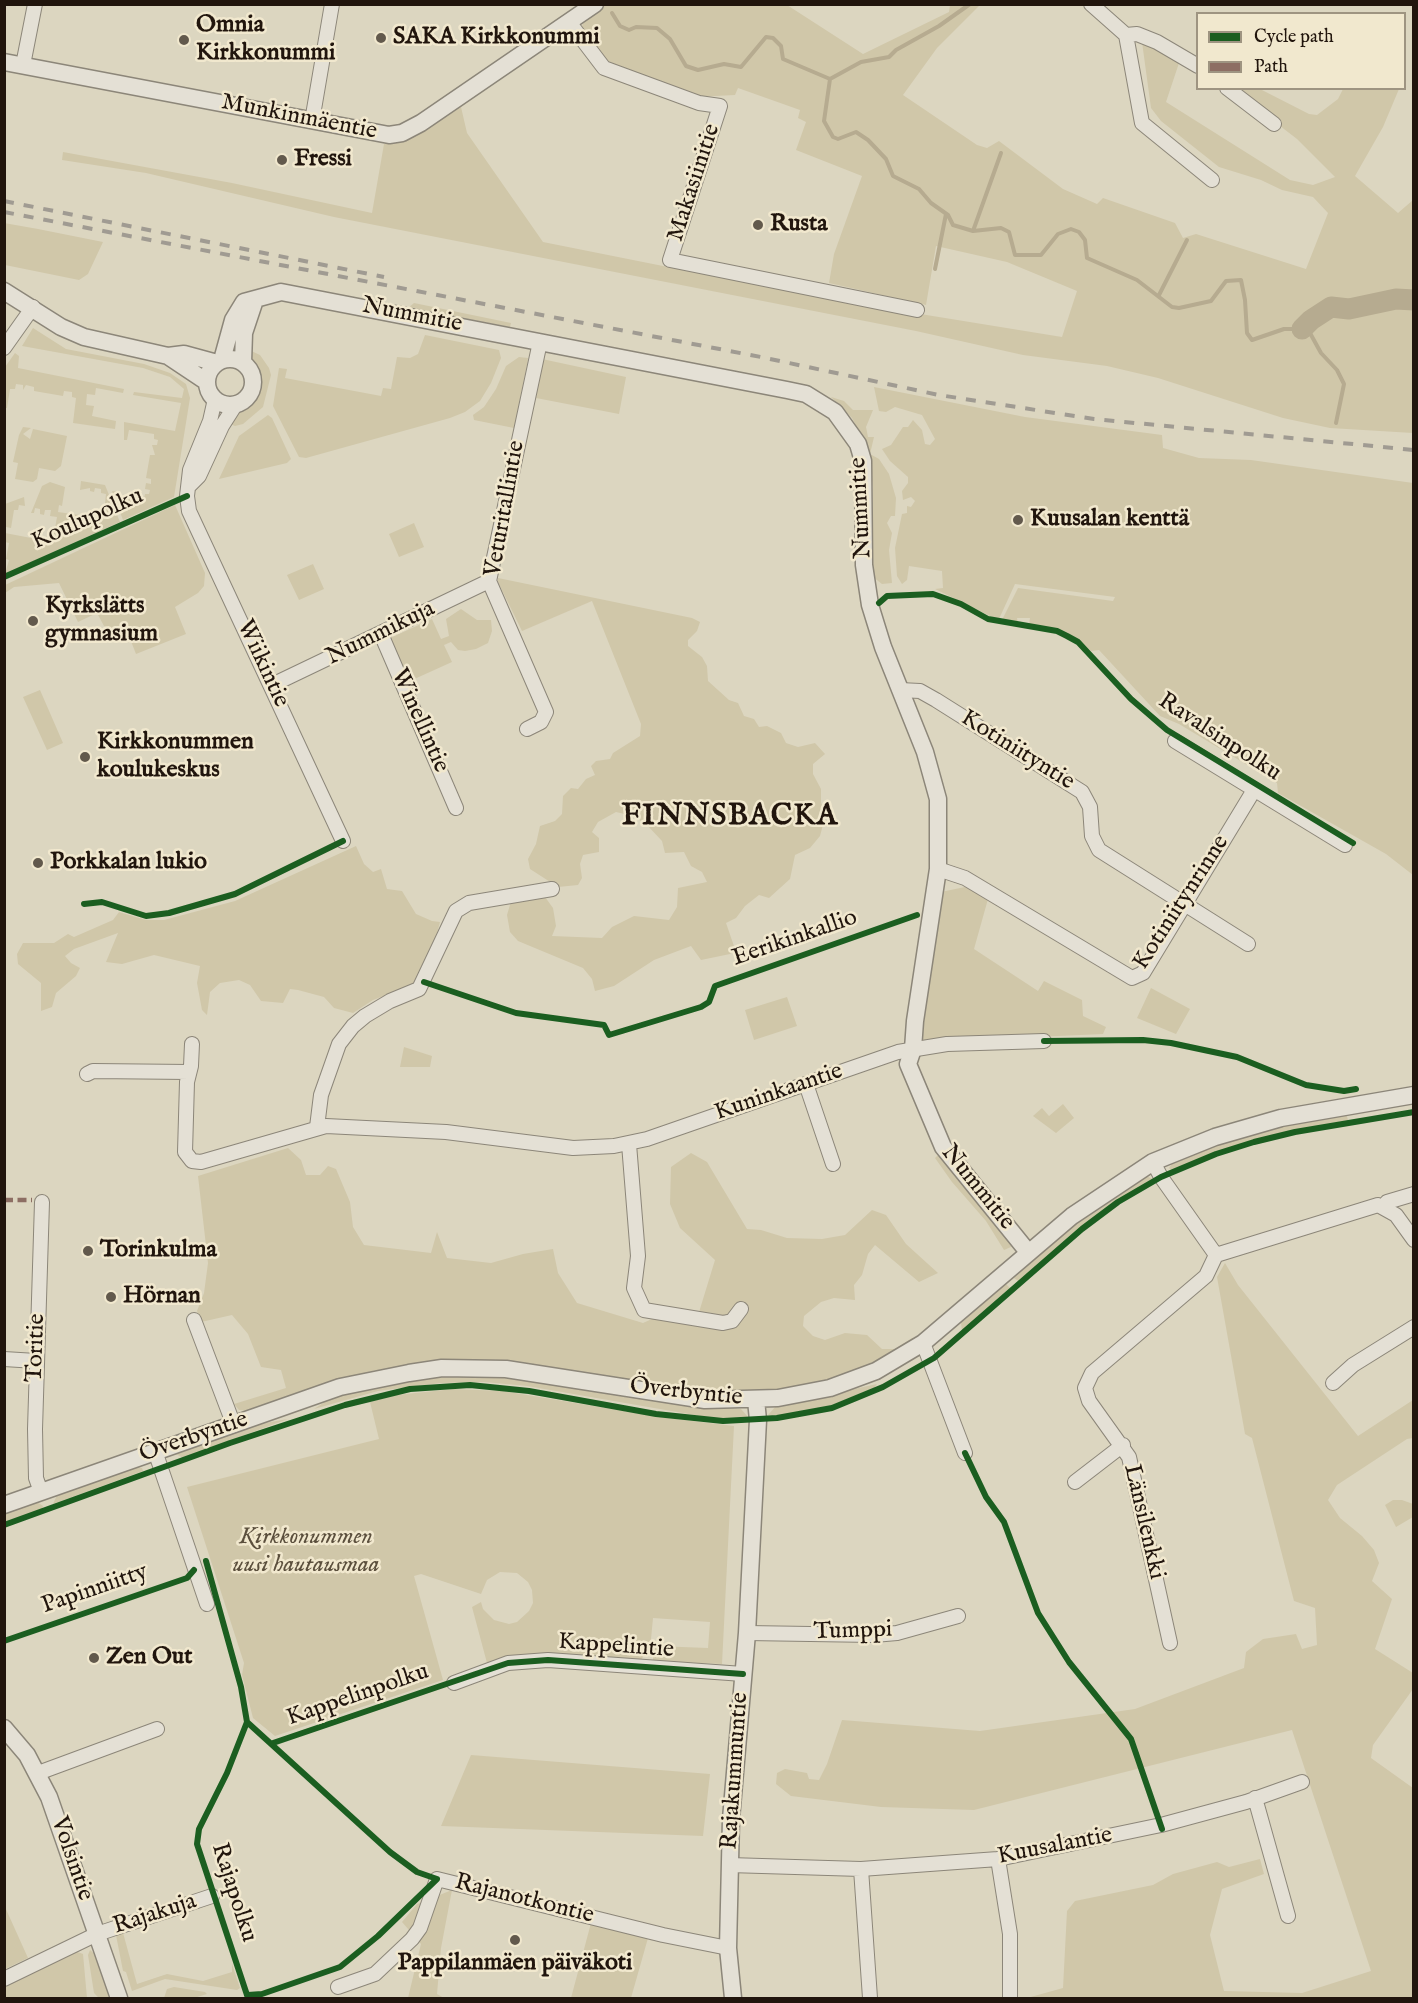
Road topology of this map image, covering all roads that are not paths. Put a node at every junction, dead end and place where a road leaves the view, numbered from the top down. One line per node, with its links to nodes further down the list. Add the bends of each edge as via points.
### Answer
1 (35, 4): 8 (street)
2 (333, 4): 11 (street)
3 (595, 4): 5 (street, Munkinmäentie)
4 (1091, 4): 6 (street)
5 (569, 22): 11 (street, Munkinmäentie, via 410,130 389,135); 17 (street, Makasiinitie, via 604,68 699,104 720,106 670,260)
6 (1126, 34): 9 (street, via 1157,42); 13 (street, via 1142,123)
7 (4, 63): 8 (street, Munkinmäentie)
8 (23, 65): 11 (street, Munkinmäentie)
9 (1196, 65)
10 (1230, 90): 12 (street)
11 (312, 121)
12 (1274, 124)
13 (1212, 180)
14 (4, 291): 16 (street)
15 (255, 300): 18 (street, Nummitie, via 272,293 292,293); 21 (street, Nummitie, via 244,302 237,310); 22 (street, via 244,333)
16 (33, 307): 19 (street); 20 (street, via 84,338)
17 (917, 310)
18 (540, 342): 27 (street, Veturitallintie); 30 (street, Nummitie, via 797,392 835,412 858,444 863,460 868,593)
19 (4, 348)
20 (168, 356): 21 (street, via 184,354); 23 (street)
21 (220, 362): 22 (street, via 229,359); 23 (street, via 210,371)
22 (243, 363): 25 (street, via 251,372 253,383 246,399)
23 (207, 382): 24 (street)
24 (215, 399): 25 (street, via 225,405); 26 (street, Wiikintie, via 190,470)
25 (236, 404): 26 (street, via 199,476)
26 (188, 487): 29 (street, Wiikintie, via 189,511)
27 (489, 581): 28 (street, Nummikuja); 31 (street, Veturitallintie, via 546,712 541,723)
28 (381, 634): 29 (street, Nummikuja); 34 (street, Winellintie)
29 (272, 685): 35 (street, Wiikintie)
30 (900, 690): 37 (street, Nummitie, via 935,780 939,808); 39 (street, Kotiniityntie, via 920,692 936,700 1082,792 1090,807 1092,836 1098,850)
31 (527, 729)
32 (1175, 741): 33 (street, Ravalsinpolku)
33 (1254, 790): 36 (street, Ravalsinpolku); 39 (street, Kotiniitynrinne)
34 (456, 808)
35 (343, 841)
36 (1345, 845)
37 (938, 869): 39 (street, Kotiniitynrinne, via 965,878 1132,978 1143,973); 43 (street, Nummitie)
38 (552, 889): 48 (street, via 469,903 456,911 419,989 365,1016 339,1044 321,1095)
39 (1184, 903): 40 (street, Kotiniityntie)
40 (1248, 944)
41 (1044, 1041): 43 (street, Kuninkaantie)
42 (192, 1044): 44 (street)
43 (913, 1049): 46 (street, Kuninkaantie); 56 (street, Nummitie, via 923,1104 943,1147)
44 (189, 1072): 45 (street); 48 (street, Kuninkaantie, via 185,1152 192,1161 201,1162)
45 (87, 1074)
46 (806, 1084): 49 (street, Kuninkaantie); 51 (street)
47 (1413, 1095): 50 (street, Överbyntie, via 1281,1118 1215,1137)
48 (317, 1127): 49 (street, Kuninkaantie, via 446,1132 573,1148)
49 (628, 1144): 58 (street, via 638,1256 634,1288 644,1310 723,1323 732,1321)
50 (1154, 1162): 56 (street, Överbyntie, via 1080,1211); 57 (street)
51 (833, 1164)
52 (1413, 1194): 54 (street)
53 (42, 1202): 63 (street, Toritie)
54 (1384, 1206): 55 (street, via 1396,1215); 57 (street)
55 (1413, 1240)
56 (1028, 1252): 61 (street, Överbyntie)
57 (1216, 1255): 67 (street, Länsilenkki, via 1206,1276 1086,1382 1089,1401)
58 (741, 1309)
59 (194, 1320): 66 (street)
60 (1413, 1327): 64 (street, via 1353,1365)
61 (923, 1342): 65 (street, Överbyntie, via 856,1379 805,1395); 69 (street)
62 (4, 1359): 63 (street)
63 (36, 1361): 71 (street, Toritie, via 36,1479)
64 (1333, 1383)
65 (756, 1400): 66 (street, Överbyntie, via 705,1400 506,1369 442,1368 340,1387); 75 (street, Rajakummuntie)
66 (233, 1423): 68 (street, Överbyntie)
67 (1123, 1445): 70 (street); 76 (street, Länsilenkki, via 1132,1466)
68 (155, 1451): 71 (street, Överbyntie); 73 (street)
69 (965, 1453)
70 (1075, 1482)
71 (41, 1492): 72 (street, Överbyntie)
72 (4, 1505)
73 (207, 1604)
74 (958, 1617): 75 (street, Tumppi, via 874,1635)
75 (747, 1633): 77 (street, Rajakummuntie)
76 (1170, 1643)
77 (743, 1674): 78 (street, Kappelintie, via 548,1660 508,1663); 85 (street, Rajakummuntie)
78 (454, 1683)
79 (157, 1729): 81 (street)
80 (7, 1735): 81 (street, Volsintie)
81 (38, 1773): 89 (street, Volsintie)
82 (1302, 1782): 83 (street, Kuusalantie)
83 (1255, 1798): 84 (street, Kuusalantie, via 1115,1836); 88 (street)
84 (998, 1859): 86 (street, Kuusalantie); 96 (street, via 1010,1934)
85 (729, 1865): 86 (street, Kuusalantie); 90 (street, Rajakummuntie)
86 (861, 1869): 95 (street)
87 (212, 1896): 89 (street, Rajakuja)
88 (1288, 1916)
89 (97, 1934): 91 (street, Rajakuja); 93 (street, Volsintie)
90 (728, 1948): 92 (street, Rajanotkontie, via 437,1879 412,1940 375,1974); 94 (street, Rajakummuntie)
91 (4, 1979)
92 (338, 1987)
93 (119, 1998)
94 (733, 1998)
95 (870, 1998)
96 (1010, 1998)

